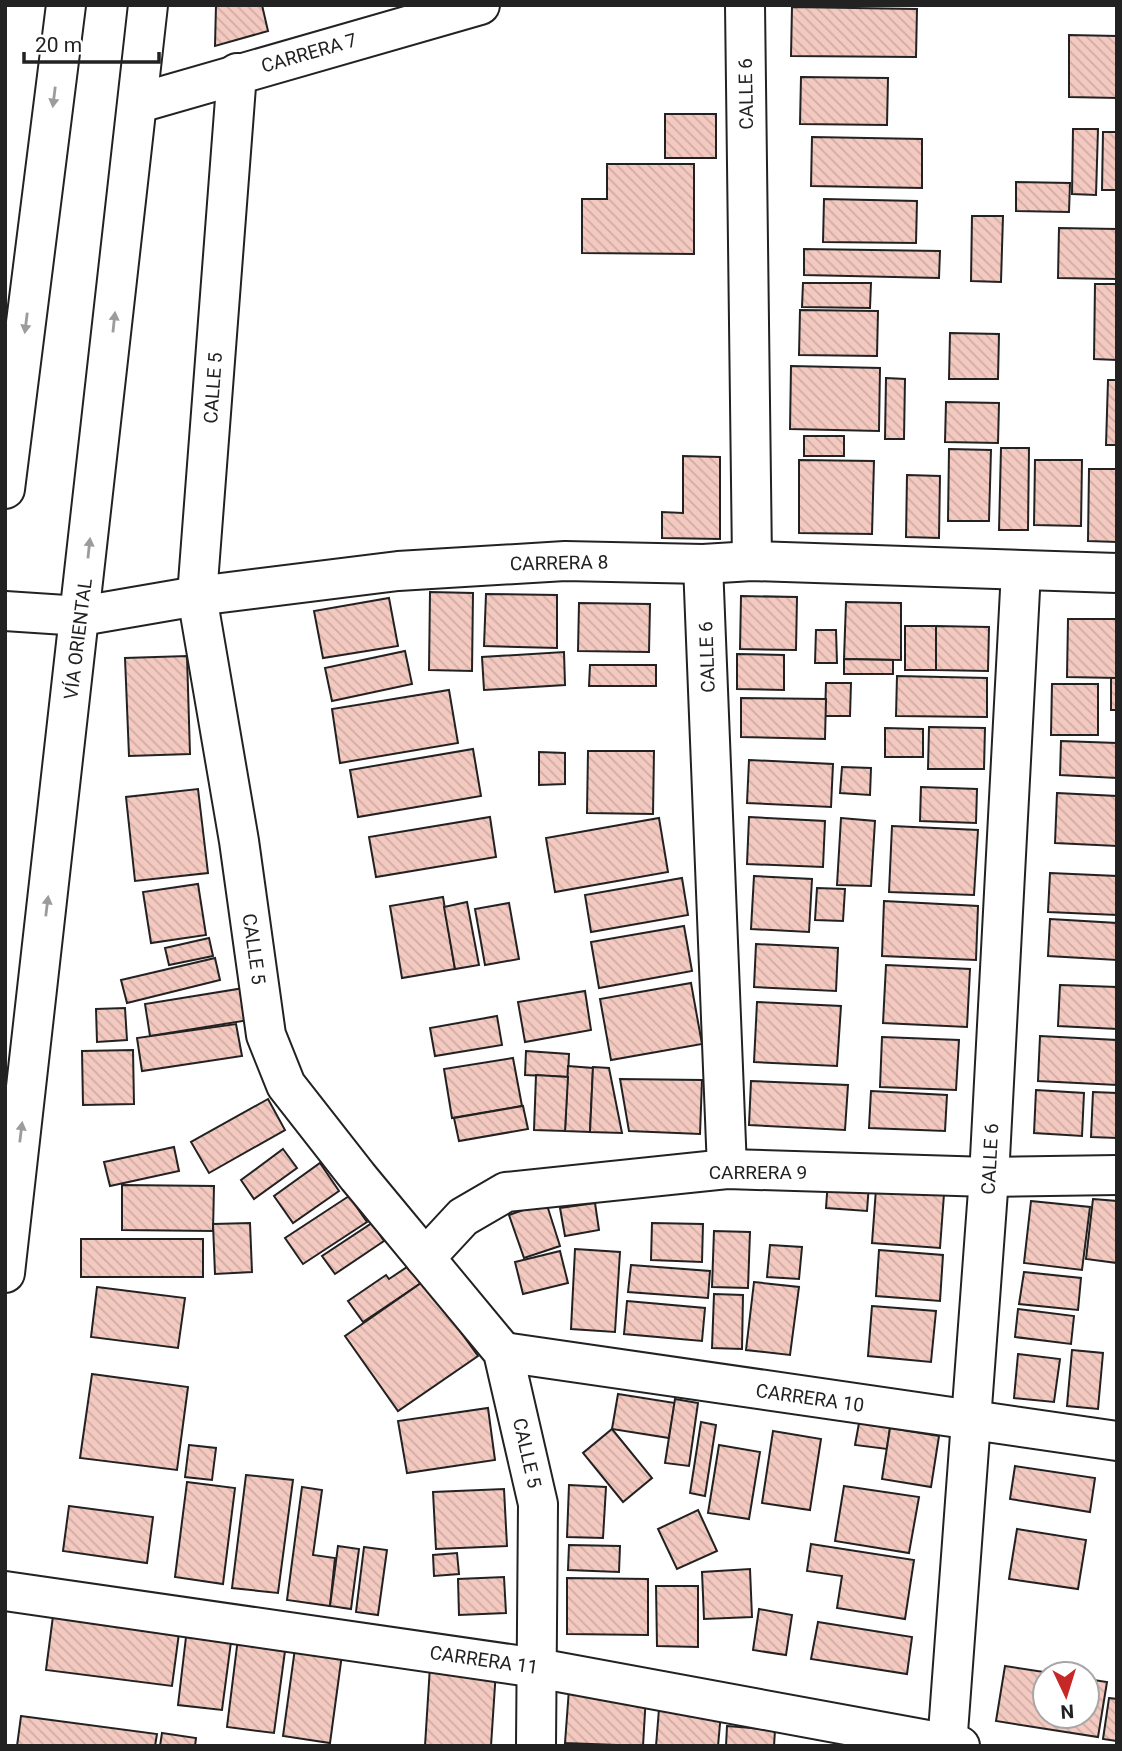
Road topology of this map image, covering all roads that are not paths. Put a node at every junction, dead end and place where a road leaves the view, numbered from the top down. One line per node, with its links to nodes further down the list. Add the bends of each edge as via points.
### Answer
1 (66, 5): 7 (main road, one-way to 7)
2 (148, 5): 6 (main road, VÍA ORIENTAL)
3 (480, 5): 5 (main road, CARRERA 7)
4 (745, 5): 8 (main road, CALLE 6)
5 (237, 73): 6 (main road, CARRERA 7); 12 (main road, CALLE 5)
6 (139, 103): 14 (main road, VÍA ORIENTAL, one-way to 6)
7 (5, 489)
8 (751, 561): 9 (main road, CARRERA 8); 10 (main road, CARRERA 8)
9 (704, 564): 12 (main road, CARRERA 8, via 565,561 411,570); 15 (main road, CALLE 6)
10 (1021, 571): 11 (main road, CARRERA 8); 17 (main road, CALLE 6)
11 (1117, 573)
12 (197, 596): 14 (main road, CARRERA 8); 18 (main road, CALLE 5, via 266,1035 286,1085)
13 (5, 611): 14 (main road, CARRERA 8)
14 (81, 616): 19 (main road, VÍA ORIENTAL, one-way to 14)
15 (727, 1169): 17 (main road, CARRERA 9); 18 (main road, CARRERA 9, via 506,1192 463,1217)
16 (1117, 1175): 17 (main road, CARRERA 9)
17 (989, 1177): 21 (main road, CALLE 6)
18 (425, 1258): 20 (main road, CALLE 5)
19 (5, 1273)
20 (503, 1352): 21 (main road, CARRERA 10); 24 (main road, CALLE 5, via 538,1504)
21 (970, 1421): 22 (main road, CARRERA 10); 25 (main road, CALLE 6)
22 (1117, 1441)
23 (5, 1591): 24 (main road, CARRERA 11)
24 (537, 1668): 25 (main road, CARRERA 11); 26 (main road, CALLE 5)
25 (951, 1745)
26 (536, 1746)

